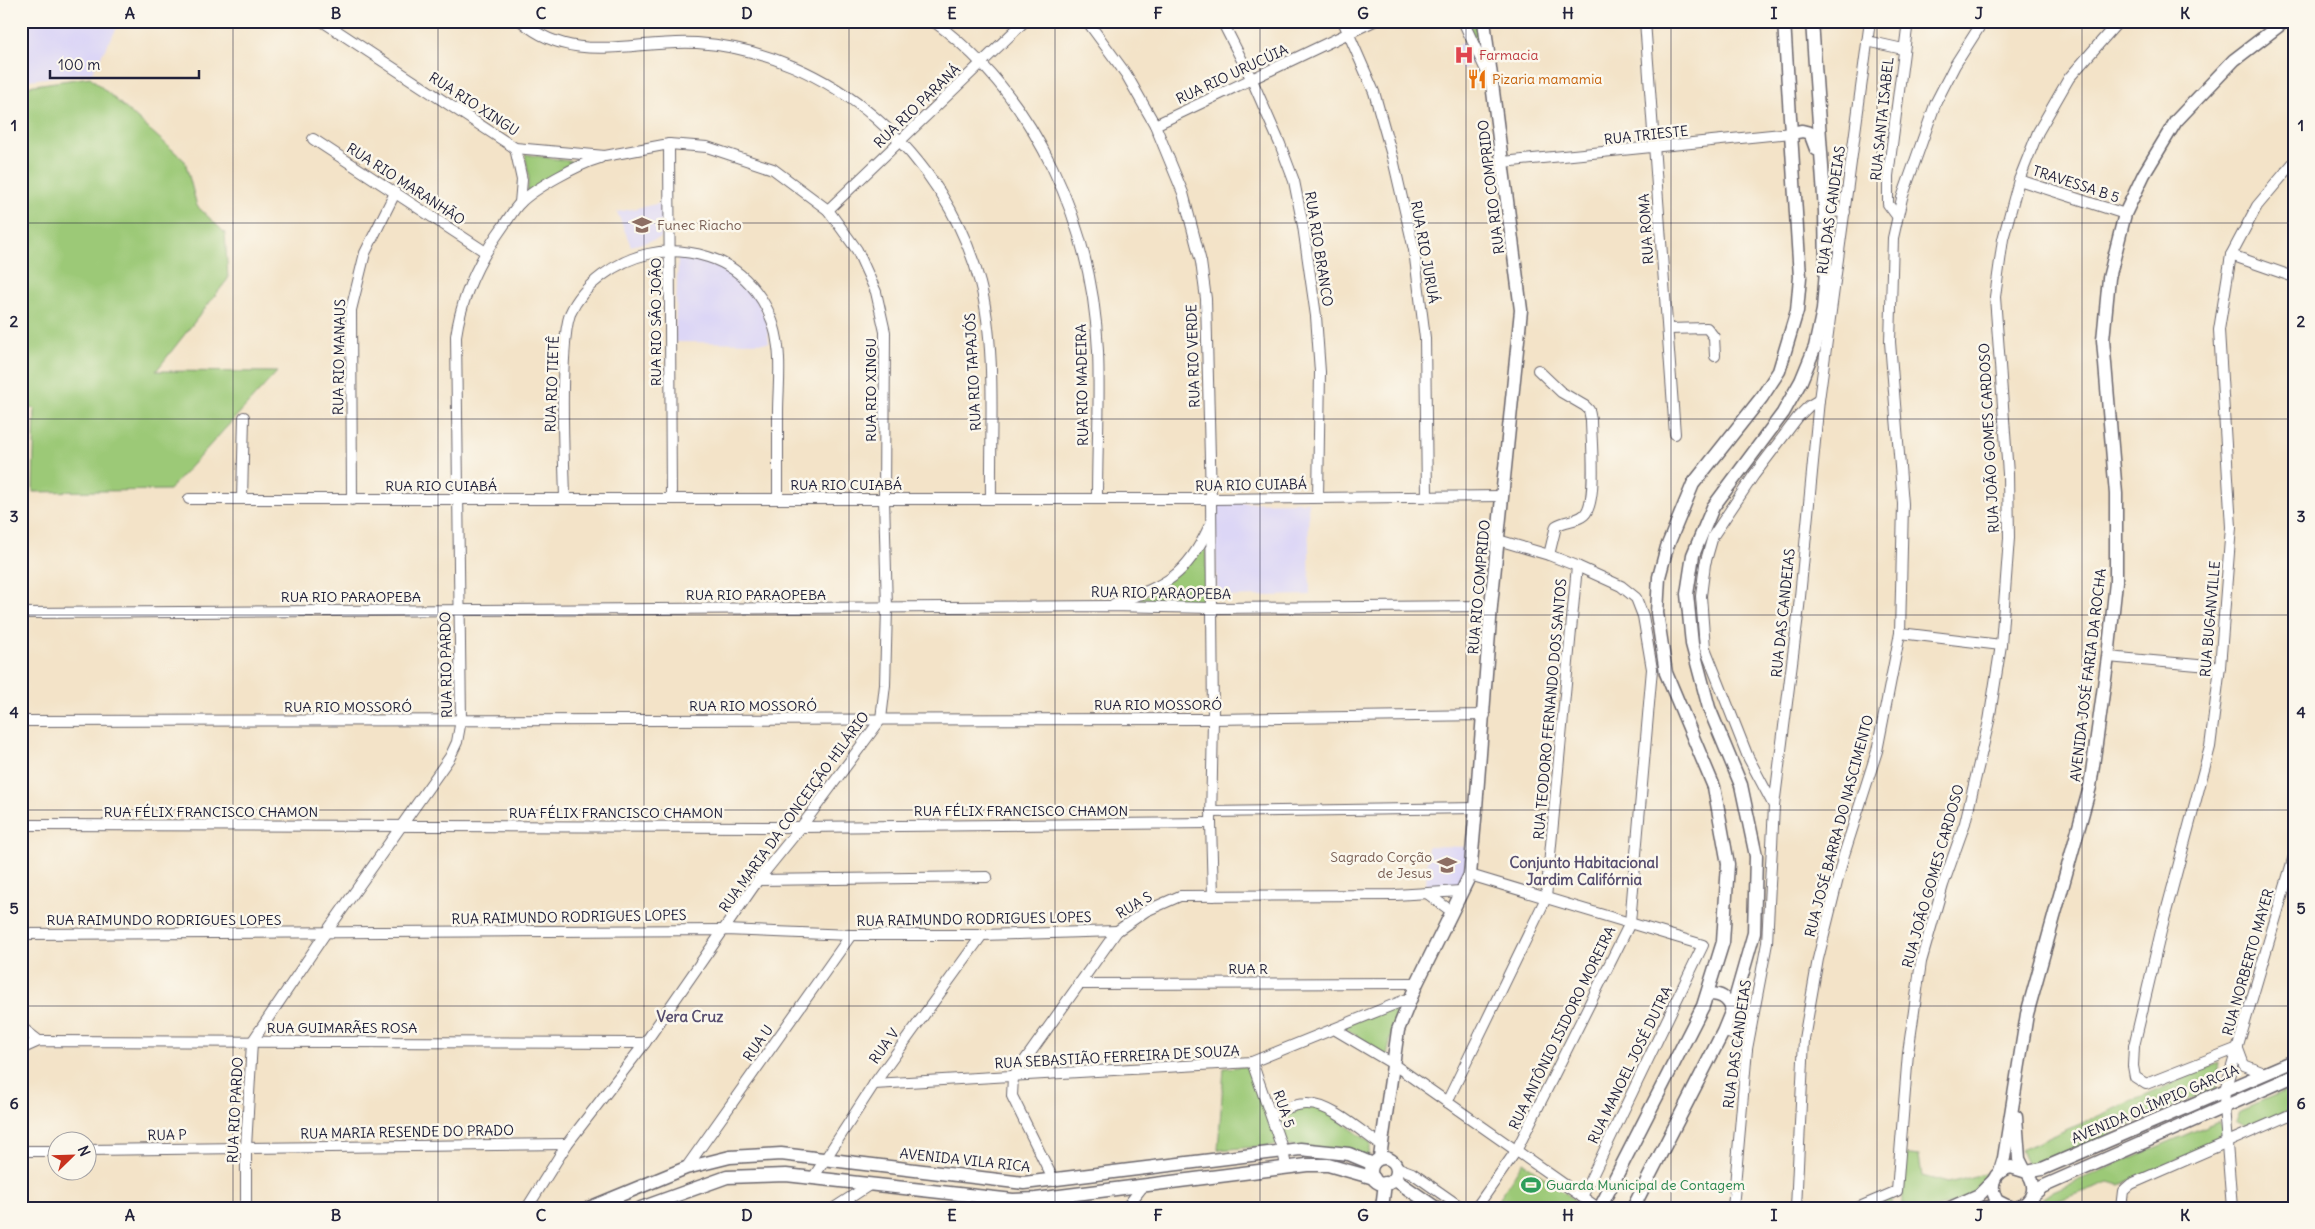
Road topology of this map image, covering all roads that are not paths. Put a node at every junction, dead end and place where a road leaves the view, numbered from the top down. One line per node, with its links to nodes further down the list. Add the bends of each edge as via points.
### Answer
1 (322, 21): 30 (street, RUA RIO XINGU)
2 (521, 21): 28 (street, RUA RIO TAPAJÓS, via 533,32 572,48 698,43 781,62 826,83 862,106)
3 (933, 21): 22 (street, RUA RIO MADEIRA, via 956,38)
4 (1025, 21): 22 (street, RUA RIO PARANÁ)
5 (1087, 21): 25 (street, RUA RIO VERDE, via 1126,74)
6 (1222, 21): 23 (street, RUA RIO BRANCO)
7 (1343, 21): 19 (street, RUA RIO JURUÁ)
8 (1374, 21): 19 (street, RUA RIO URUCÚIA)
9 (1463, 21): 24 (street)
10 (1484, 21): 24 (street, RUA RIO COMPRIDO)
11 (1645, 21): 31 (street, RUA ROMA)
12 (1784, 21): 26 (street)
13 (1812, 21): 35 (street)
14 (1870, 21): 20 (street, RUA DAS CANDEIAS)
15 (1908, 21): 21 (street, RUA SANTA ISABEL)
16 (1983, 21): 43 (street, RUA JOSÉ BARRA DO NASCIMENTO, via 1936,102)
17 (2119, 21): 36 (street, RUA JOÃO GOMES CARDOSO, via 2069,78 2038,132)
18 (2285, 21): 42 (street, AVENIDA JOSÉ FARIA DA ROCHA, via 2234,60 2176,121 2144,174)
19 (1350, 33): 23 (street, RUA RIO URUCÚIA); 54 (street, RUA RIO JURUÁ, via 1376,100 1414,250 1425,338)
20 (1867, 41): 21 (street); 41 (street, RUA DAS CANDEIAS)
21 (1903, 49): 43 (street, RUA SANTA ISABEL, via 1888,190 1888,204)
22 (981, 64): 28 (street, RUA RIO PARANÁ); 65 (street, RUA RIO MADEIRA, via 1039,140 1080,235 1098,351)
23 (1252, 80): 25 (street, RUA RIO URUCÚIA); 58 (street, RUA RIO BRANCO, via 1294,181 1303,226 1316,316 1320,372)
24 (1494, 88): 33 (street, RUA RIO COMPRIDO)
25 (1155, 125): 66 (street, RUA RIO VERDE, via 1183,193 1201,262 1206,299)
26 (1791, 133): 31 (street, RUA TRIESTE); 35 (street, via 1810,133); 112 (street, via 1800,277 1790,340 1779,371 1762,397 1693,484 1667,547 1659,577 1657,613 1666,673 1714,787 1728,864 1723,942)
27 (313, 139): 37 (street, RUA RIO MARANHÃO)
28 (901, 141): 39 (street, RUA RIO PARANÁ); 57 (street, RUA RIO TAPAJÓS, via 952,211 980,284 988,324)
29 (669, 144): 32 (street, RUA RIO XINGU); 39 (street, RUA RIO XINGU, via 707,147 774,169); 45 (street, RUA RIO SÃO JOÃO)
30 (515, 148): 32 (street, RUA RIO XINGU); 38 (street, via 522,180)
31 (1654, 148): 33 (street, RUA TRIESTE); 48 (street, RUA ROMA)
32 (605, 156): 38 (street, RUA RIO PARDO, via 566,172)
33 (1503, 162): 55 (street, RUA RIO COMPRIDO, via 1521,310)
34 (2294, 162): 46 (street, RUA BUGANVILLE, via 2256,206)
35 (1822, 180): 40 (street)
36 (2019, 180): 42 (street, TRAVESSA B 5); 79 (street, RUA JOÃO GOMES CARDOSO, via 2003,239 1995,297 2008,474)
37 (395, 193): 44 (street, RUA RIO MARANHÃO); 67 (street, RUA RIO MANAUS, via 365,253 352,310)
38 (520, 203): 44 (street, RUA RIO PARDO)
39 (828, 210): 56 (street, RUA RIO XINGU, via 857,250 876,292 885,332)
40 (1825, 211): 41 (street); 114 (street, via 1826,270 1823,310 1815,347 1801,382 1783,413 1713,507 1693,555 1687,594 1692,644 1709,708 1741,785 1756,856 1754,934)
41 (1845, 212): 51 (street, RUA DAS CANDEIAS)
42 (2125, 214): 80 (street, AVENIDA JOSÉ FARIA DA ROCHA, via 2109,278 2103,340 2116,494 2116,582)
43 (1897, 216): 78 (street, RUA JOSÉ BARRA DO NASCIMENTO, via 1893,238 1890,342 1903,504)
44 (484, 251): 61 (street, RUA RIO PARDO, via 467,287 456,336)
45 (670, 251): 62 (street, RUA RIO TIETÊ, via 649,253 625,261 586,290 570,314 563,373); 63 (street, RUA RIO SÃO JOÃO); 64 (street, RUA RIO TIETÊ, via 693,253 719,261 740,273 760,296 772,320 778,347)
46 (2231, 255): 47 (street); 81 (street, RUA BUGANVILLE, via 2219,330 2231,526)
47 (2294, 277)
48 (1668, 329): 49 (street, via 1708,328 1714,337); 53 (street, RUA ROMA)
49 (1715, 356)
50 (1538, 370): 70 (street, via 1561,392 1585,406 1590,420 1590,507 1581,518 1556,526)
51 (1819, 400): 87 (street, RUA DAS CANDEIAS, via 1799,607); 87 (street, via 1798,417 1754,474 1713,536 1700,596 1705,648 1748,756)
52 (244, 417): 60 (street)
53 (1675, 434)
54 (1427, 496): 55 (street, RUA RIO CUIABÁ); 58 (street, RUA RIO CUIABÁ)
55 (1503, 496): 69 (street, RUA RIO COMPRIDO)
56 (884, 498): 57 (street, RUA RIO CUIABÁ); 64 (street, RUA RIO CUIABÁ); 74 (street, RUA RIO XINGU)
57 (991, 498): 65 (street, RUA RIO CUIABÁ)
58 (1318, 498): 66 (street, RUA RIO CUIABÁ)
59 (188, 499): 60 (street, RUA RIO CUIABÁ)
60 (242, 499): 67 (street, RUA RIO CUIABÁ)
61 (457, 499): 62 (street, RUA RIO CUIABÁ); 67 (street, RUA RIO CUIABÁ); 76 (street, RUA RIO PARDO)
62 (565, 499): 63 (street, RUA RIO CUIABÁ)
63 (671, 499): 64 (street, RUA RIO CUIABÁ)
64 (778, 499)
65 (1097, 499): 66 (street, RUA RIO CUIABÁ)
66 (1211, 499): 68 (street, RUA RIO VERDE)
67 (352, 500)
68 (1210, 524): 72 (street, via 1196,553 1182,572 1154,589); 75 (street, RUA RIO VERDE)
69 (1498, 540): 70 (street, RUA ANTÔNIO ISIDORO MOREIRA); 73 (street, RUA RIO COMPRIDO)
70 (1549, 555): 71 (street, RUA ANTÔNIO ISIDORO MOREIRA)
71 (1577, 566): 101 (street, RUA TEODORO FERNANDO DOS SANTOS); 103 (street, RUA ANTÔNIO ISIDORO MOREIRA, via 1621,586 1636,598 1643,616 1652,669)
72 (1110, 606): 74 (street, RUA RIO PARAOPEBA); 75 (street, RUA RIO PARAOPEBA)
73 (1490, 606): 75 (street, RUA RIO PARAOPEBA); 82 (street, RUA RIO COMPRIDO)
74 (887, 608): 76 (street, RUA RIO PARAOPEBA); 83 (street, RUA MARIA DA CONCEIÇÃO HILÁRIO)
75 (1212, 608): 84 (street, RUA RIO VERDE)
76 (458, 610): 77 (street, RUA RIO PARAOPEBA); 85 (street, RUA RIO PARDO)
77 (21, 613)
78 (1900, 633): 79 (street); 172 (street, RUA JOSÉ BARRA DO NASCIMENTO, via 1876,751 1843,858 1818,959 1804,1039)
79 (2001, 645): 173 (street, RUA JOÃO GOMES CARDOSO, via 1989,721 1965,823 1921,962 1908,1052 1897,1191)
80 (2108, 657): 81 (street); 132 (street, AVENIDA JOSÉ FARIA DA ROCHA, via 2090,787 2027,1014)
81 (2220, 667): 122 (street, RUA BUGANVILLE, via 2210,747 2134,1046 2135,1077 2146,1084)
82 (1484, 715): 84 (street, RUA RIO MOSSORÓ); 88 (street, RUA RIO COMPRIDO)
83 (881, 719): 84 (street, RUA RIO MOSSORÓ); 85 (street, RUA RIO MOSSORÓ); 92 (street, RUA MARIA DA CONCEIÇÃO HILÁRIO)
84 (1213, 719): 89 (street, RUA RIO VERDE)
85 (461, 720): 86 (street, RUA RIO MOSSORÓ); 93 (street, RUA RIO PARDO, via 450,757)
86 (21, 721)
87 (1774, 806): 115 (street, RUA DAS CANDEIAS, via 1767,943)
88 (1476, 808): 89 (street); 95 (street, RUA RIO COMPRIDO)
89 (1211, 812): 90 (street, RUA RIO VERDE)
90 (1211, 823): 92 (street, RUA FÉLIX FRANCISCO CHAMON); 100 (street, RUA RIO VERDE)
91 (21, 825): 93 (street, RUA FÉLIX FRANCISCO CHAMON)
92 (801, 826): 93 (street, RUA FÉLIX FRANCISCO CHAMON); 97 (street, RUA MARIA DA CONCEIÇÃO HILÁRIO)
93 (401, 827): 107 (street, RUA RIO PARDO)
94 (2294, 856): 122 (street, RUA NORBERTO MAYER)
95 (1470, 875): 98 (street, RUA RIO COMPRIDO); 101 (street)
96 (987, 877): 97 (street)
97 (758, 880): 104 (street, RUA MARIA DA CONCEIÇÃO HILÁRIO)
98 (1461, 891): 99 (street, RUA S); 102 (street, RUA RIO COMPRIDO)
99 (1428, 894): 100 (street, RUA S); 102 (street)
100 (1213, 896): 105 (street, RUA S, via 1180,896 1146,911)
101 (1546, 898): 103 (street); 134 (street, RUA TEODORO FERNANDO DOS SANTOS)
102 (1451, 911): 110 (street, RUA RIO COMPRIDO)
103 (1630, 923): 144 (street, RUA ANTÔNIO ISIDORO MOREIRA); 156 (street, RUA MANOEL JOSÉ DUTRA, via 1703,945)
104 (725, 930): 107 (street, RUA RAIMUNDO RODRIGUES LOPES); 108 (street, RUA RAIMUNDO RODRIGUES LOPES); 121 (street, RUA MARIA DA CONCEIÇÃO HILÁRIO)
105 (1117, 931): 109 (street, RUA RAIMUNDO RODRIGUES LOPES); 111 (street, RUA S)
106 (21, 934): 107 (street, RUA RAIMUNDO RODRIGUES LOPES)
107 (325, 934): 120 (street, RUA RIO PARDO)
108 (851, 935): 109 (street, RUA RAIMUNDO RODRIGUES LOPES); 149 (street, RUA U)
109 (982, 935): 131 (street, RUA V)
110 (1417, 983): 111 (street, RUA R); 113 (street, RUA RIO COMPRIDO)
111 (1078, 984): 130 (street, RUA S)
112 (1706, 995): 114 (street, via 1721,996 1731,1004); 169 (street)
113 (1410, 998): 117 (street, RUA SEBASTIÃO FERREIRA DE SOUZA); 127 (street, RUA RIO COMPRIDO, via 1398,1030)
114 (1732, 1010): 118 (street)
115 (1752, 1015): 118 (street); 124 (street, RUA DAS CANDEIAS)
116 (21, 1027): 119 (street)
117 (1334, 1028): 126 (street, RUA SEBASTIÃO FERREIRA DE SOUZA); 127 (street)
118 (1729, 1033): 124 (street, via 1743,1040); 170 (street)
119 (39, 1042): 120 (street, RUA GUIMARÃES ROSA); 123 (street)
120 (252, 1042): 121 (street, RUA GUIMARÃES ROSA); 140 (street, RUA RIO PARDO)
121 (644, 1044): 139 (street, RUA MARIA DA CONCEIÇÃO HILÁRIO)
122 (2238, 1048): 128 (street, RUA NORBERTO MAYER, via 2244,1065); 133 (street, RUA NORBERTO MAYER)
123 (21, 1049)
124 (1747, 1049): 171 (street, RUA DAS CANDEIAS)
125 (2294, 1061): 128 (street, AVENIDA OLÍMPIO GARCIA)
126 (1252, 1062): 130 (street, RUA SEBASTIÃO FERREIRA DE SOUZA); 136 (street, RUA 5)
127 (1393, 1064): 134 (street); 147 (street, RUA RIO COMPRIDO)
128 (2264, 1073): 133 (street, AVENIDA OLÍMPIO GARCIA)
129 (2294, 1076): 135 (street, AVENIDA OLÍMPIO GARCIA)
130 (1013, 1077): 131 (street, RUA SEBASTIÃO FERREIRA DE SOUZA); 153 (street, via 1012,1096)
131 (874, 1084): 146 (street, RUA V)
132 (2015, 1087): 150 (street, AVENIDA JOSÉ FARIA DA ROCHA, via 2018,1152); 151 (street, AVENIDA JOSÉ FARIA DA ROCHA, via 2004,1158)
133 (2225, 1090): 135 (street, RUA NORBERTO MAYER); 150 (street, AVENIDA OLÍMPIO GARCIA, via 2042,1169)
134 (1447, 1102): 144 (street)
135 (2224, 1106): 138 (street, RUA NORBERTO MAYER); 157 (street, AVENIDA OLÍMPIO GARCIA, via 2048,1184)
136 (1271, 1114): 143 (street, RUA 5); 147 (street, via 1303,1104 1316,1104 1330,1110)
137 (2294, 1114): 138 (street)
138 (2227, 1141): 176 (street, via 2131,1184 2122,1191); 177 (street, RUA NORBERTO MAYER)
139 (567, 1144): 140 (street, RUA MARIA RESENDE DO PRADO); 160 (street, RUA MARIA DA CONCEIÇÃO HILÁRIO)
140 (246, 1147): 141 (street, RUA P); 159 (street, RUA RIO PARDO)
141 (98, 1150)
142 (48, 1151): 145 (street)
143 (1284, 1151): 147 (street, AVENIDA VILA RICA, via 1335,1152); 148 (street, RUA 5); 153 (street, AVENIDA VILA RICA)
144 (1516, 1151): 156 (street); 168 (street, RUA ANTÔNIO ISIDORO MOREIRA)
145 (21, 1152)
146 (826, 1159): 149 (street, AVENIDA VILA RICA, via 781,1154 730,1157); 152 (street, RUA V); 153 (street, AVENIDA VILA RICA, via 1024,1183)
147 (1384, 1164): 148 (street, AVENIDA VILA RICA); 165 (street, RUA RIO COMPRIDO); 166 (street, AVENIDA VILA RICA); 167 (street, via 1412,1173)
148 (1286, 1166): 155 (street, AVENIDA VILA RICA)
149 (686, 1168): 161 (street, AVENIDA VILA RICA)
150 (2025, 1170): 151 (street, AVENIDA OLÍMPIO GARCIA, via 2011,1166); 157 (street, AVENIDA JOSÉ FARIA DA ROCHA, via 2033,1183)
151 (1997, 1176): 158 (street, via 1994,1194); 174 (street, via 1979,1195)
152 (813, 1178): 154 (street, AVENIDA VILA RICA); 162 (street, AVENIDA VILA RICA, via 727,1177)
153 (1054, 1181)
154 (871, 1184): 155 (street, AVENIDA VILA RICA, via 1013,1200); 163 (street)
155 (1144, 1185): 164 (street)
156 (1582, 1197): 169 (street)
157 (2025, 1203)
158 (2007, 1207): 175 (street)
159 (246, 1208)
160 (527, 1208)
161 (590, 1208)
162 (641, 1208)
163 (834, 1208)
164 (1126, 1208)
165 (1382, 1208)
166 (1436, 1208)
167 (1462, 1208)
168 (1476, 1208)
169 (1599, 1208)
170 (1633, 1208)
171 (1733, 1208)
172 (1796, 1208)
173 (1857, 1208)
174 (1950, 1208)
175 (1984, 1208)
176 (2121, 1208)
177 (2232, 1208)

